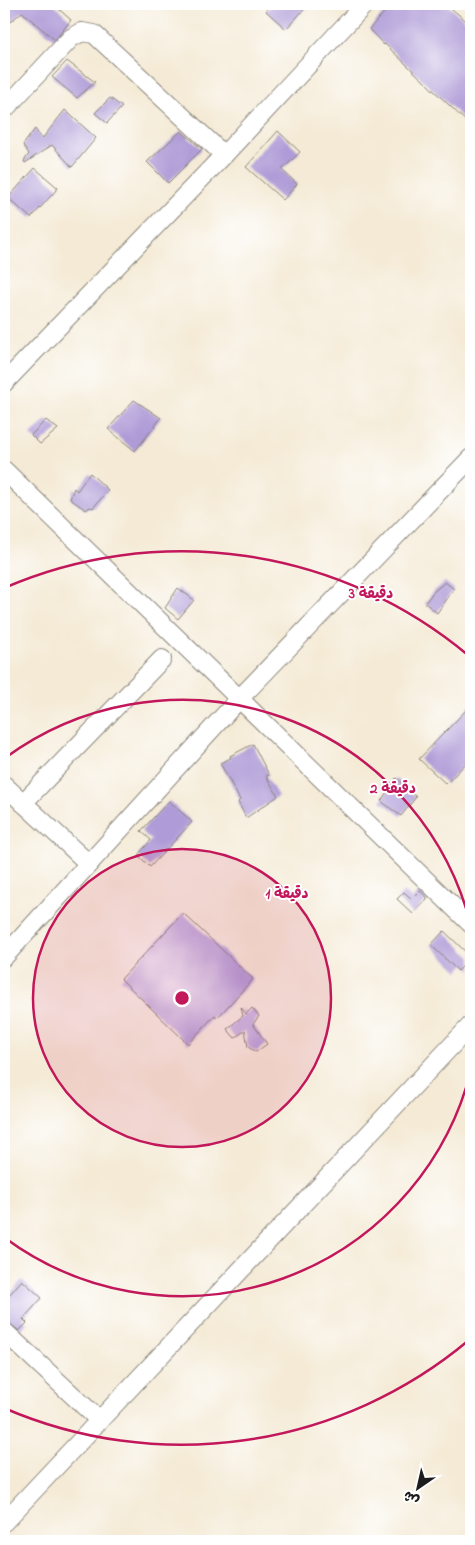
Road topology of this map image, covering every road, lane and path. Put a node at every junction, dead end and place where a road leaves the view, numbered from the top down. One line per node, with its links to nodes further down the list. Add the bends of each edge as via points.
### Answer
1 (366, 4): 3 (street)
2 (4, 110): 3 (street, via 71,38 82,32 94,34)
3 (224, 155): 4 (street)
4 (4, 383)
5 (471, 458): 8 (street)
6 (4, 470): 8 (street)
7 (162, 659): 10 (street)
8 (240, 698): 11 (street); 12 (street)
9 (4, 785): 10 (street)
10 (23, 803): 11 (street)
11 (89, 864): 13 (street)
12 (471, 924)
13 (4, 957)
14 (471, 1025): 16 (street)
15 (4, 1331): 16 (street)
16 (100, 1420): 17 (street)
17 (4, 1522)

